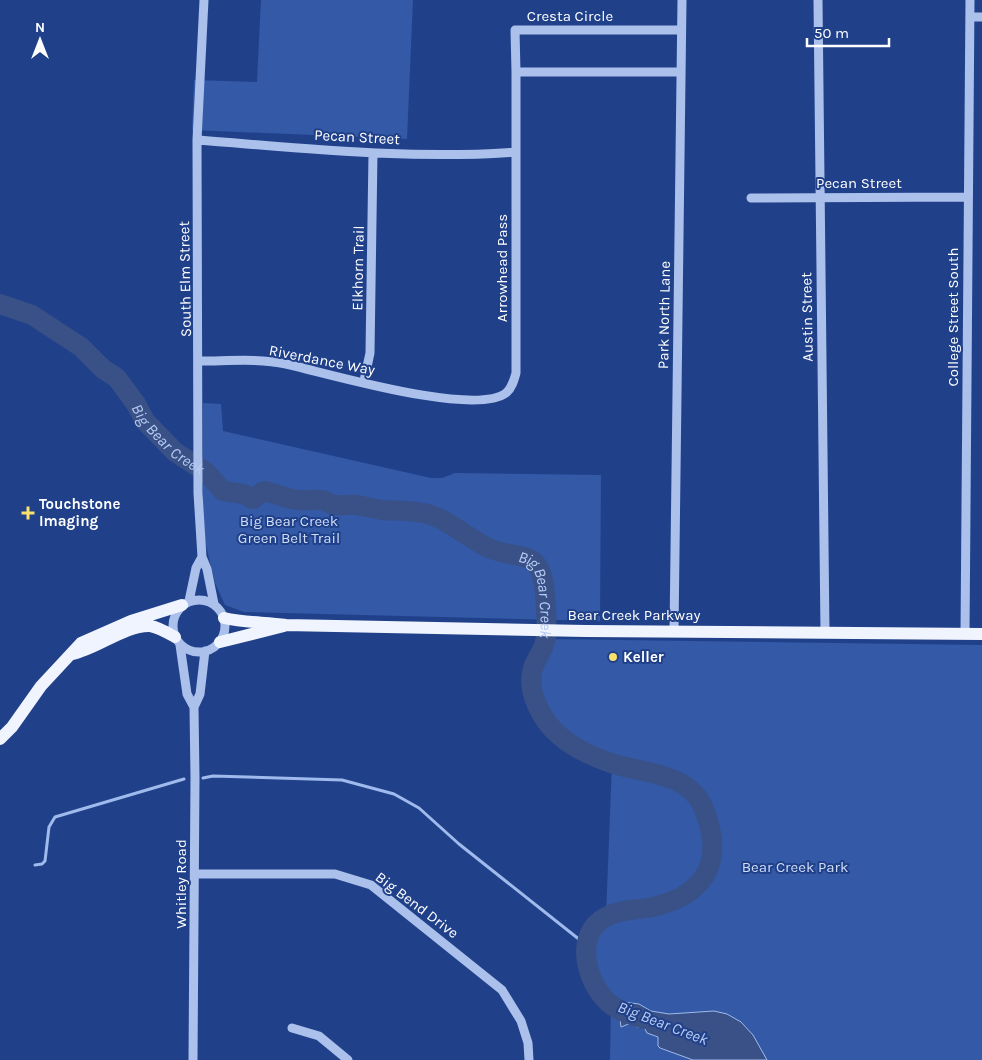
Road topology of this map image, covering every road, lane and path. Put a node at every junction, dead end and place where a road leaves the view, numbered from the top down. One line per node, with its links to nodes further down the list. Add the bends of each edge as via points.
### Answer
1 (204, 0): 10 (street, South Elm Street)
2 (682, 0): 7 (street, Park North Lane)
3 (818, 0): 13 (street, Austin Street)
4 (970, 0): 5 (street, College Street South)
5 (970, 17): 6 (street); 14 (street, College Street South)
6 (982, 17)
7 (681, 30): 8 (street, Cresta Circle, via 515,30); 9 (street, Park North Lane)
8 (516, 72): 9 (street); 11 (street, Arrowhead Pass)
9 (681, 72): 24 (street, Park North Lane)
10 (197, 140): 12 (street, Pecan Street); 16 (street, South Elm Street)
11 (516, 152): 12 (street, Pecan Street); 18 (street, Arrowhead Pass, via 516,373 513,384 497,398)
12 (373, 153): 17 (street, Elkhorn Trail, via 370,353)
13 (819, 197): 14 (street, Pecan Street); 15 (street, Pecan Street); 25 (street, Austin Street)
14 (967, 197): 26 (street, College Street South)
15 (751, 198)
16 (199, 361): 17 (street, Riverdance Way, via 286,364); 19 (street, South Elm Street, via 198,493)
17 (364, 381): 18 (street, Riverdance Way)
18 (438, 398)
19 (202, 557): 20 (street, South Elm Street); 21 (street, South Elm Street)
20 (186, 603): 21 (street, via 206,600); 28 (street, via 173,620); 31 (main road, via 98,634 81,643)
21 (214, 604): 22 (street)
22 (224, 618): 23 (main road, Bear Creek Parkway); 29 (street, via 224,634)
23 (286, 625): 24 (main road, Bear Creek Parkway); 29 (main road, Bear Creek Parkway)
24 (674, 631): 25 (main road, Bear Creek Parkway)
25 (825, 633): 26 (main road, Bear Creek Parkway)
26 (965, 634): 27 (main road, Bear Creek Parkway)
27 (982, 634)
28 (178, 641): 30 (street, via 188,650); 31 (main road, via 150,626 123,632 86,651); 32 (street, Whitley Road, via 187,694)
29 (220, 642): 30 (street)
30 (205, 652): 32 (street, Whitley Road, via 200,694)
31 (72, 654): 33 (main road, via 41,686)
32 (194, 707): 34 (street, Whitley Road)
33 (0, 739)
34 (195, 874): 36 (street, Whitley Road); 38 (street, Big Bend Drive, via 323,873 347,876 370,885 502,990 521,1020)
35 (292, 1028): 37 (street, via 319,1036)
36 (193, 1060)
37 (348, 1060)
38 (529, 1060)

